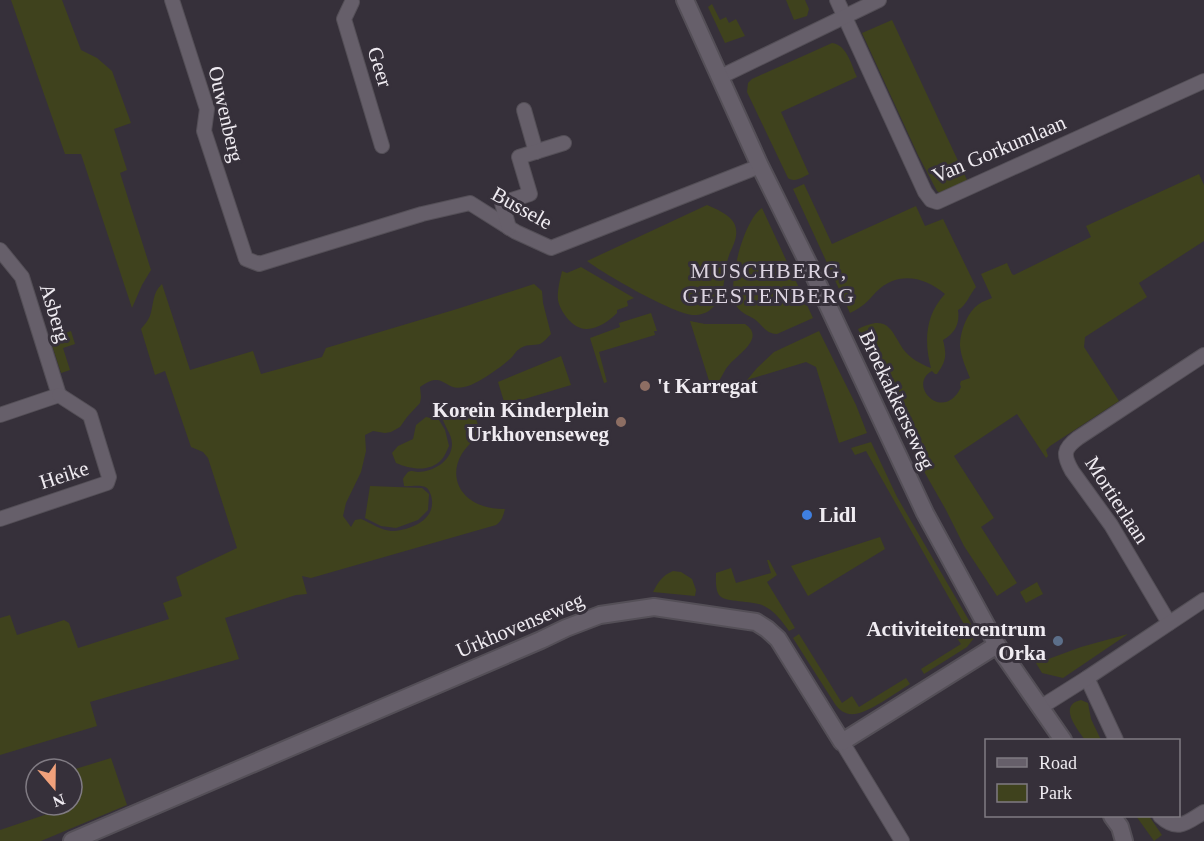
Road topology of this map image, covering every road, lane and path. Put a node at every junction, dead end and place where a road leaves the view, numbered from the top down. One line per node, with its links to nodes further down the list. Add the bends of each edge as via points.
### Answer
1 (172, 0): 15 (street, Ouwenberg, via 207,109 204,130)
2 (685, 0): 7 (street, Broekakkerseweg)
3 (837, 0): 6 (street)
4 (879, 0): 6 (street)
5 (353, 1): 11 (street, Geer, via 344,19)
6 (845, 16): 7 (street); 8 (street, Van Gorkumlaan, via 925,192 937,202)
7 (720, 77): 13 (street, Broekakkerseweg)
8 (1204, 81)
9 (524, 110): 12 (street)
10 (564, 143): 12 (street)
11 (382, 146)
12 (536, 152): 14 (street, via 519,157 530,194 502,203)
13 (760, 166): 14 (street, Bussele, via 551,248); 23 (street, Broekakkerseweg, via 924,513)
14 (509, 228): 15 (street, Bussele, via 470,203 259,264 246,259)
15 (238, 237)
16 (0, 250): 18 (street, Asberg, via 22,277)
17 (1204, 355): 22 (street, Mortierlaan, via 1078,438 1065,453 1072,471 1111,525)
18 (59, 395): 19 (street); 20 (street, Heike, via 90,415 110,477 107,483)
19 (0, 415)
20 (0, 519)
21 (1204, 600): 22 (street)
22 (1169, 623): 24 (street)
23 (997, 645): 25 (street, Broekakkerseweg); 28 (street)
24 (1087, 678): 25 (street); 27 (street)
25 (1041, 707): 26 (street, Broekakkerseweg)
26 (1062, 739)
27 (1115, 739)
28 (842, 742): 32 (street, Urkhovenseweg, via 778,639 767,629 756,622 654,608 600,615 566,628); 33 (street)
29 (1204, 812): 30 (street, via 1182,825)
30 (1164, 819)
31 (1119, 828): 34 (street)
32 (72, 841)
33 (902, 841)
34 (1138, 841)

